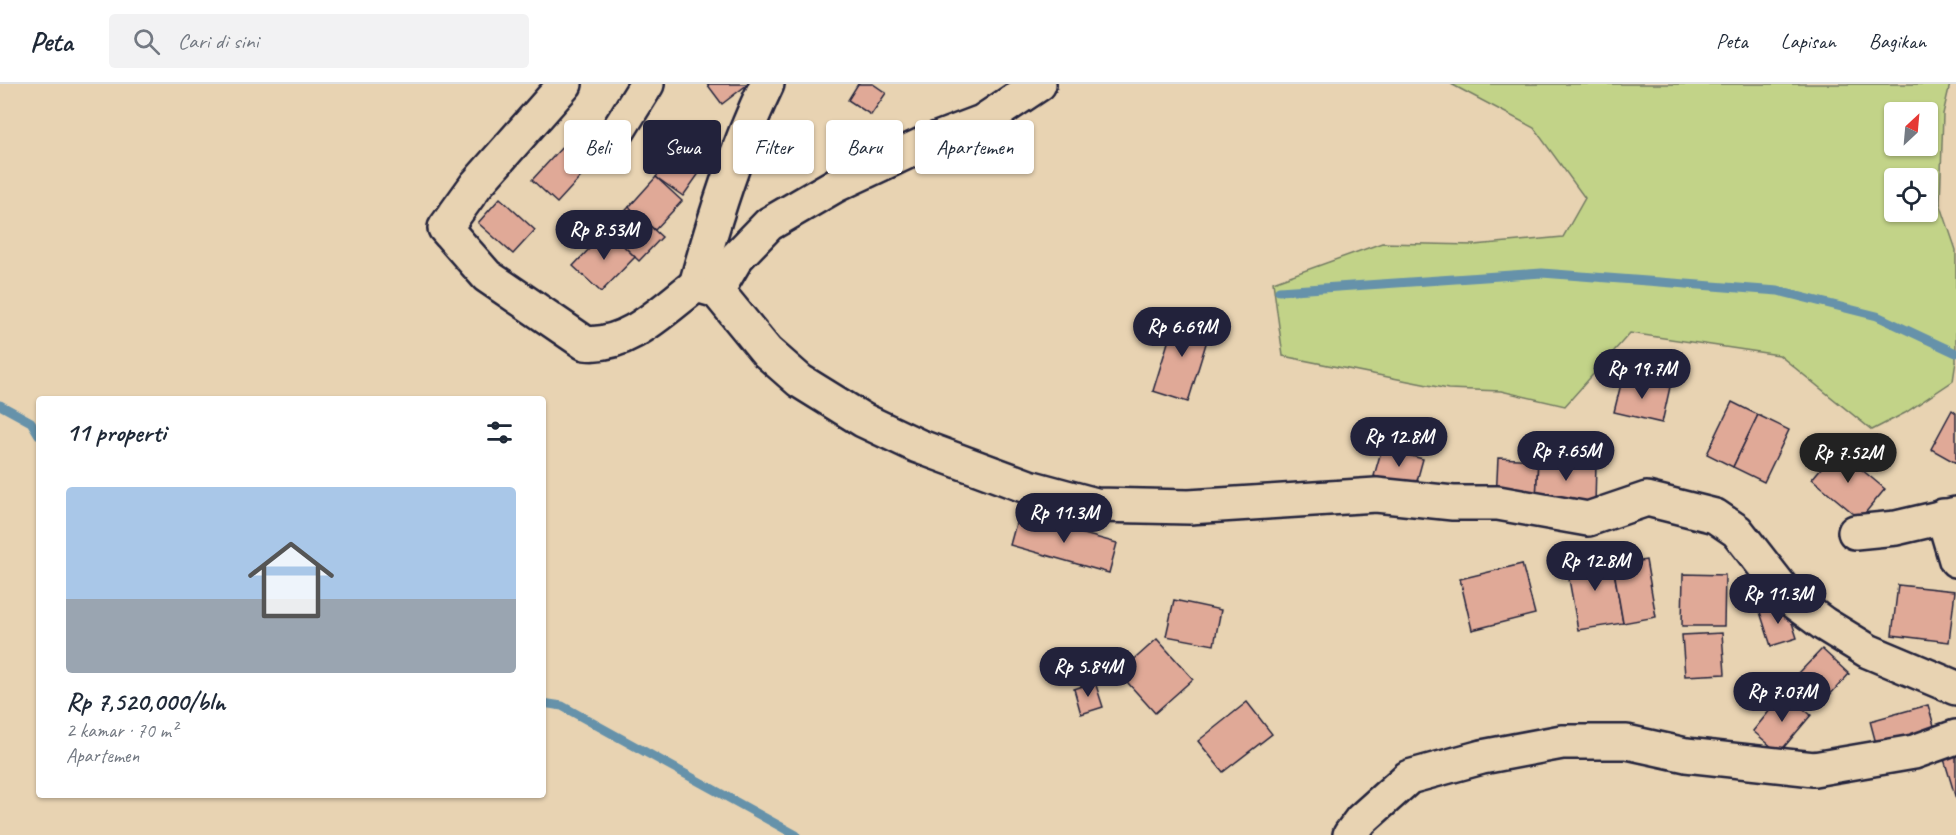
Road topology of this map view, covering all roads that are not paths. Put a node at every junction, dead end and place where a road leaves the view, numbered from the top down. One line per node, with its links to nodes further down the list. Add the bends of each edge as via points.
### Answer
1 (565, 84): 6 (street, via 476,185 445,228 487,276 585,343 622,338)
2 (647, 84): 5 (street)
3 (766, 84): 6 (street, via 740,140 717,206)
4 (1039, 84): 6 (street, via 982,122 836,185 769,224)
5 (625, 120)
6 (706, 288): 10 (street, via 800,381 863,420 918,446 1029,487 1096,505 1189,507 1376,495 1497,504 1588,519 1647,499 1715,516 1737,531 1790,599 1824,624 1868,651)
7 (1949, 515): 8 (street, via 1896,528); 9 (street)
8 (1855, 532)
9 (1956, 560)
10 (1956, 688)
11 (1956, 737): 12 (street, via 1914,752 1814,769 1686,755 1627,742 1562,742 1482,757 1409,777)
12 (1350, 835)

